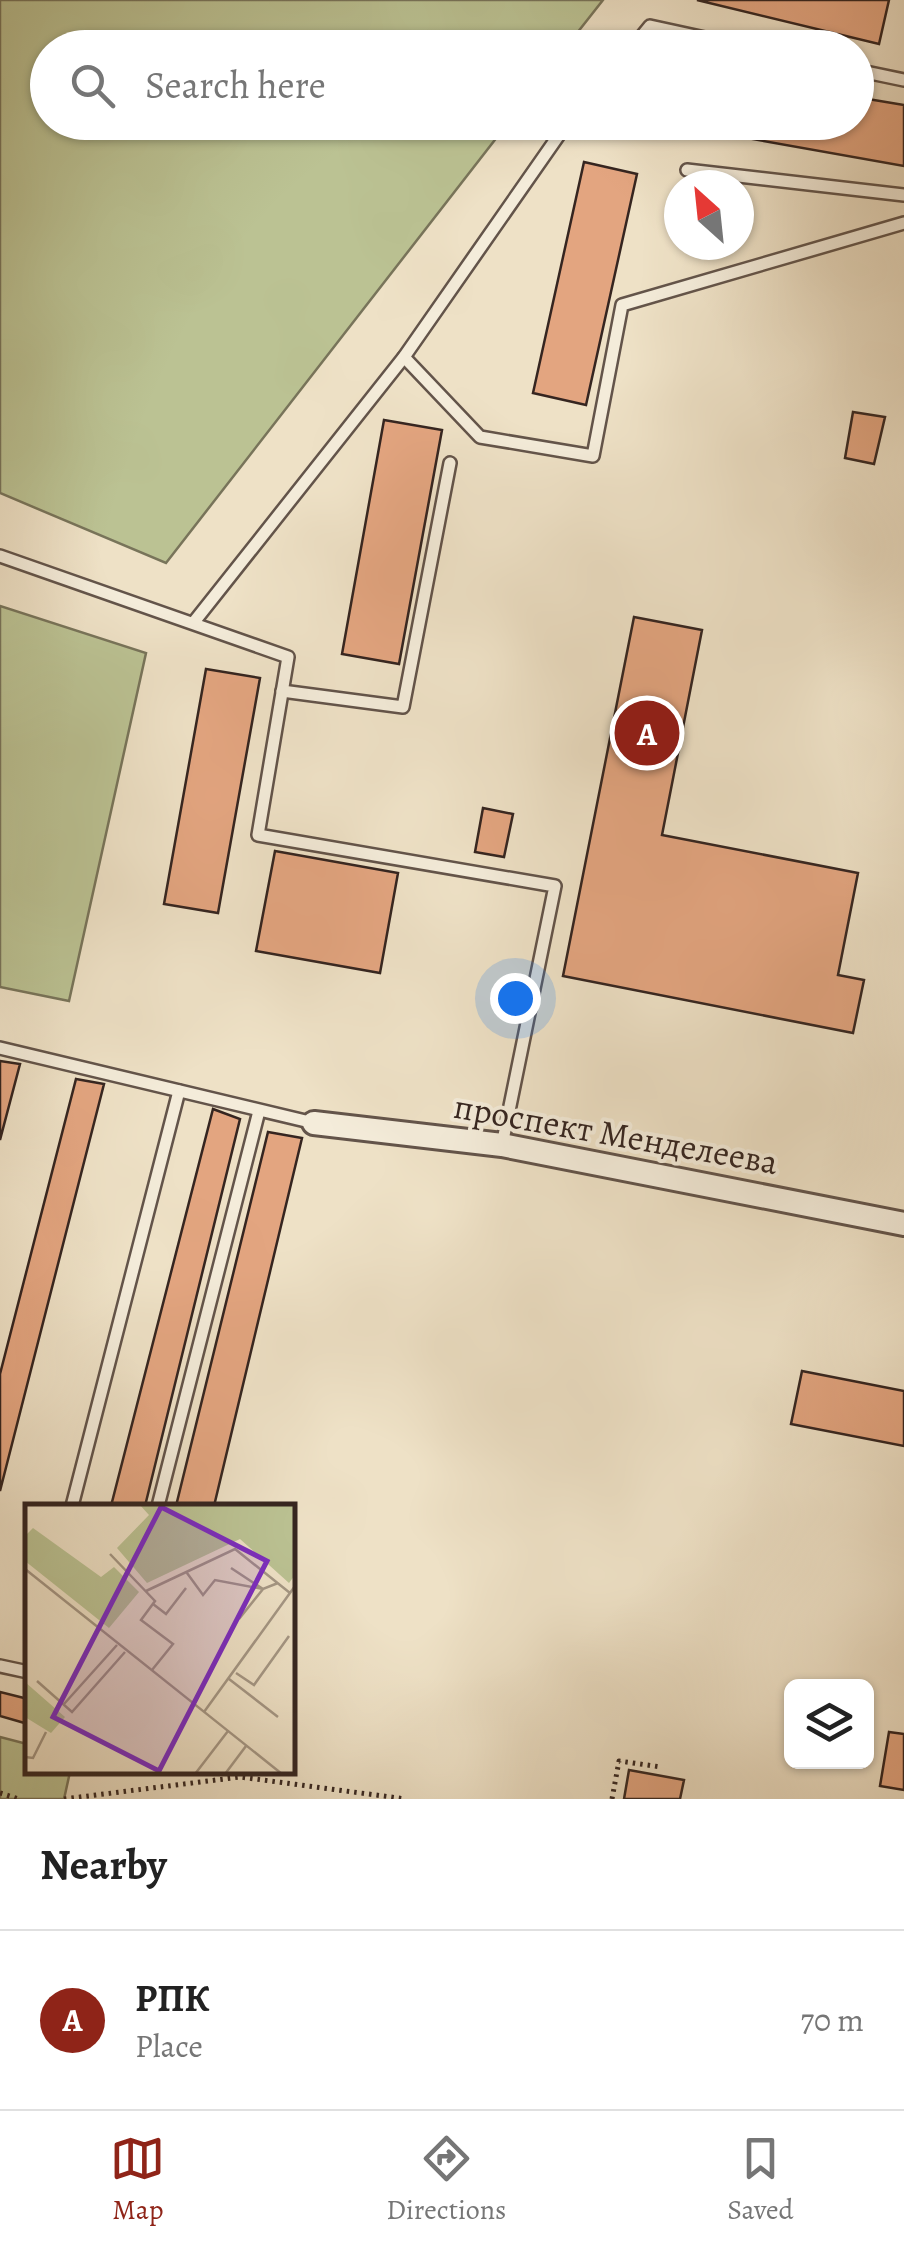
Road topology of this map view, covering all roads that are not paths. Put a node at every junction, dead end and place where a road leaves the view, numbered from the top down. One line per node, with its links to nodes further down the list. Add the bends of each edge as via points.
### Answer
1 (874, 74): 2 (lane)
2 (904, 80)
3 (555, 140): 7 (lane)
4 (754, 177): 5 (lane)
5 (904, 194)
6 (904, 223): 7 (lane, via 622,305 593,456 480,437)
7 (404, 357): 10 (lane)
8 (450, 463): 11 (lane, via 403,707)
9 (0, 556): 10 (lane)
10 (194, 622): 11 (lane, via 288,657)
11 (282, 691): 16 (lane, via 258,834 555,886)
12 (0, 1048): 13 (lane)
13 (179, 1091): 14 (lane); 18 (lane)
14 (260, 1111): 15 (lane); 19 (lane)
15 (314, 1123): 16 (street, проспект Менделеева)
16 (502, 1145): 17 (street, проспект Менделеева)
17 (904, 1224)
18 (73, 1504)
19 (159, 1504)
20 (0, 1666): 21 (lane)
21 (25, 1671)

